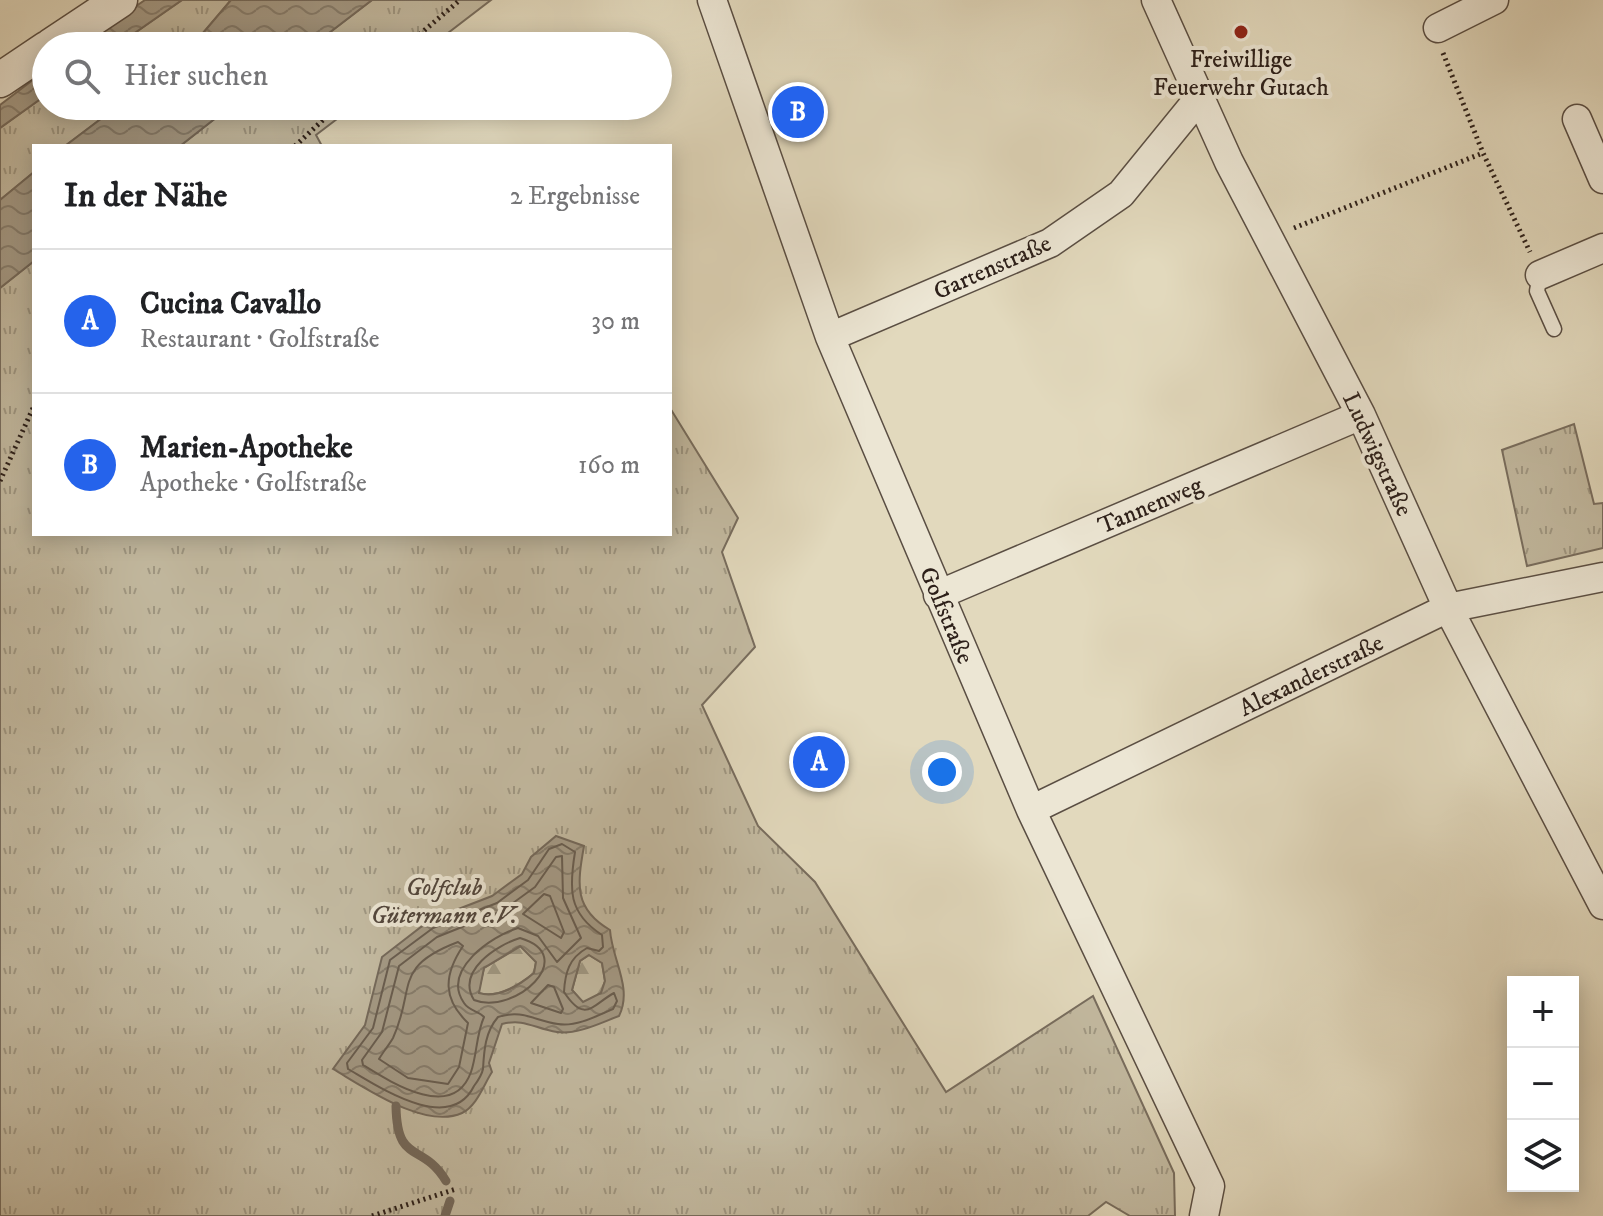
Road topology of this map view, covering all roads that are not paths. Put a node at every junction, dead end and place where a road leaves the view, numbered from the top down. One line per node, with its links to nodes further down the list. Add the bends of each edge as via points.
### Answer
1 (120, 0): 6 (street)
2 (712, 0): 15 (street, Golfstraße)
3 (1156, 0): 9 (street, Ludwigstraße)
4 (1494, 0): 5 (street)
5 (1438, 28)
6 (72, 32)
7 (32, 58): 8 (street)
8 (0, 80)
9 (1200, 97): 15 (street, Gartenstraße, via 1121,194 1050,243); 16 (street, Ludwigstraße)
10 (1577, 119): 11 (street)
11 (1603, 179)
12 (1603, 248): 13 (street)
13 (1540, 275): 14 (lane, via 1537,291)
14 (1554, 329)
15 (830, 337): 18 (street, Golfstraße)
16 (1361, 415): 18 (street, Tannenweg); 19 (street, Ludwigstraße)
17 (1603, 577): 19 (street, Alexanderstraße)
18 (938, 595): 20 (street, Golfstraße)
19 (1448, 608): 20 (street, Alexanderstraße); 21 (street, Ludwigstraße)
20 (1031, 810): 22 (street, Golfstraße, via 1210,1186)
21 (1603, 905)
22 (1204, 1216)

